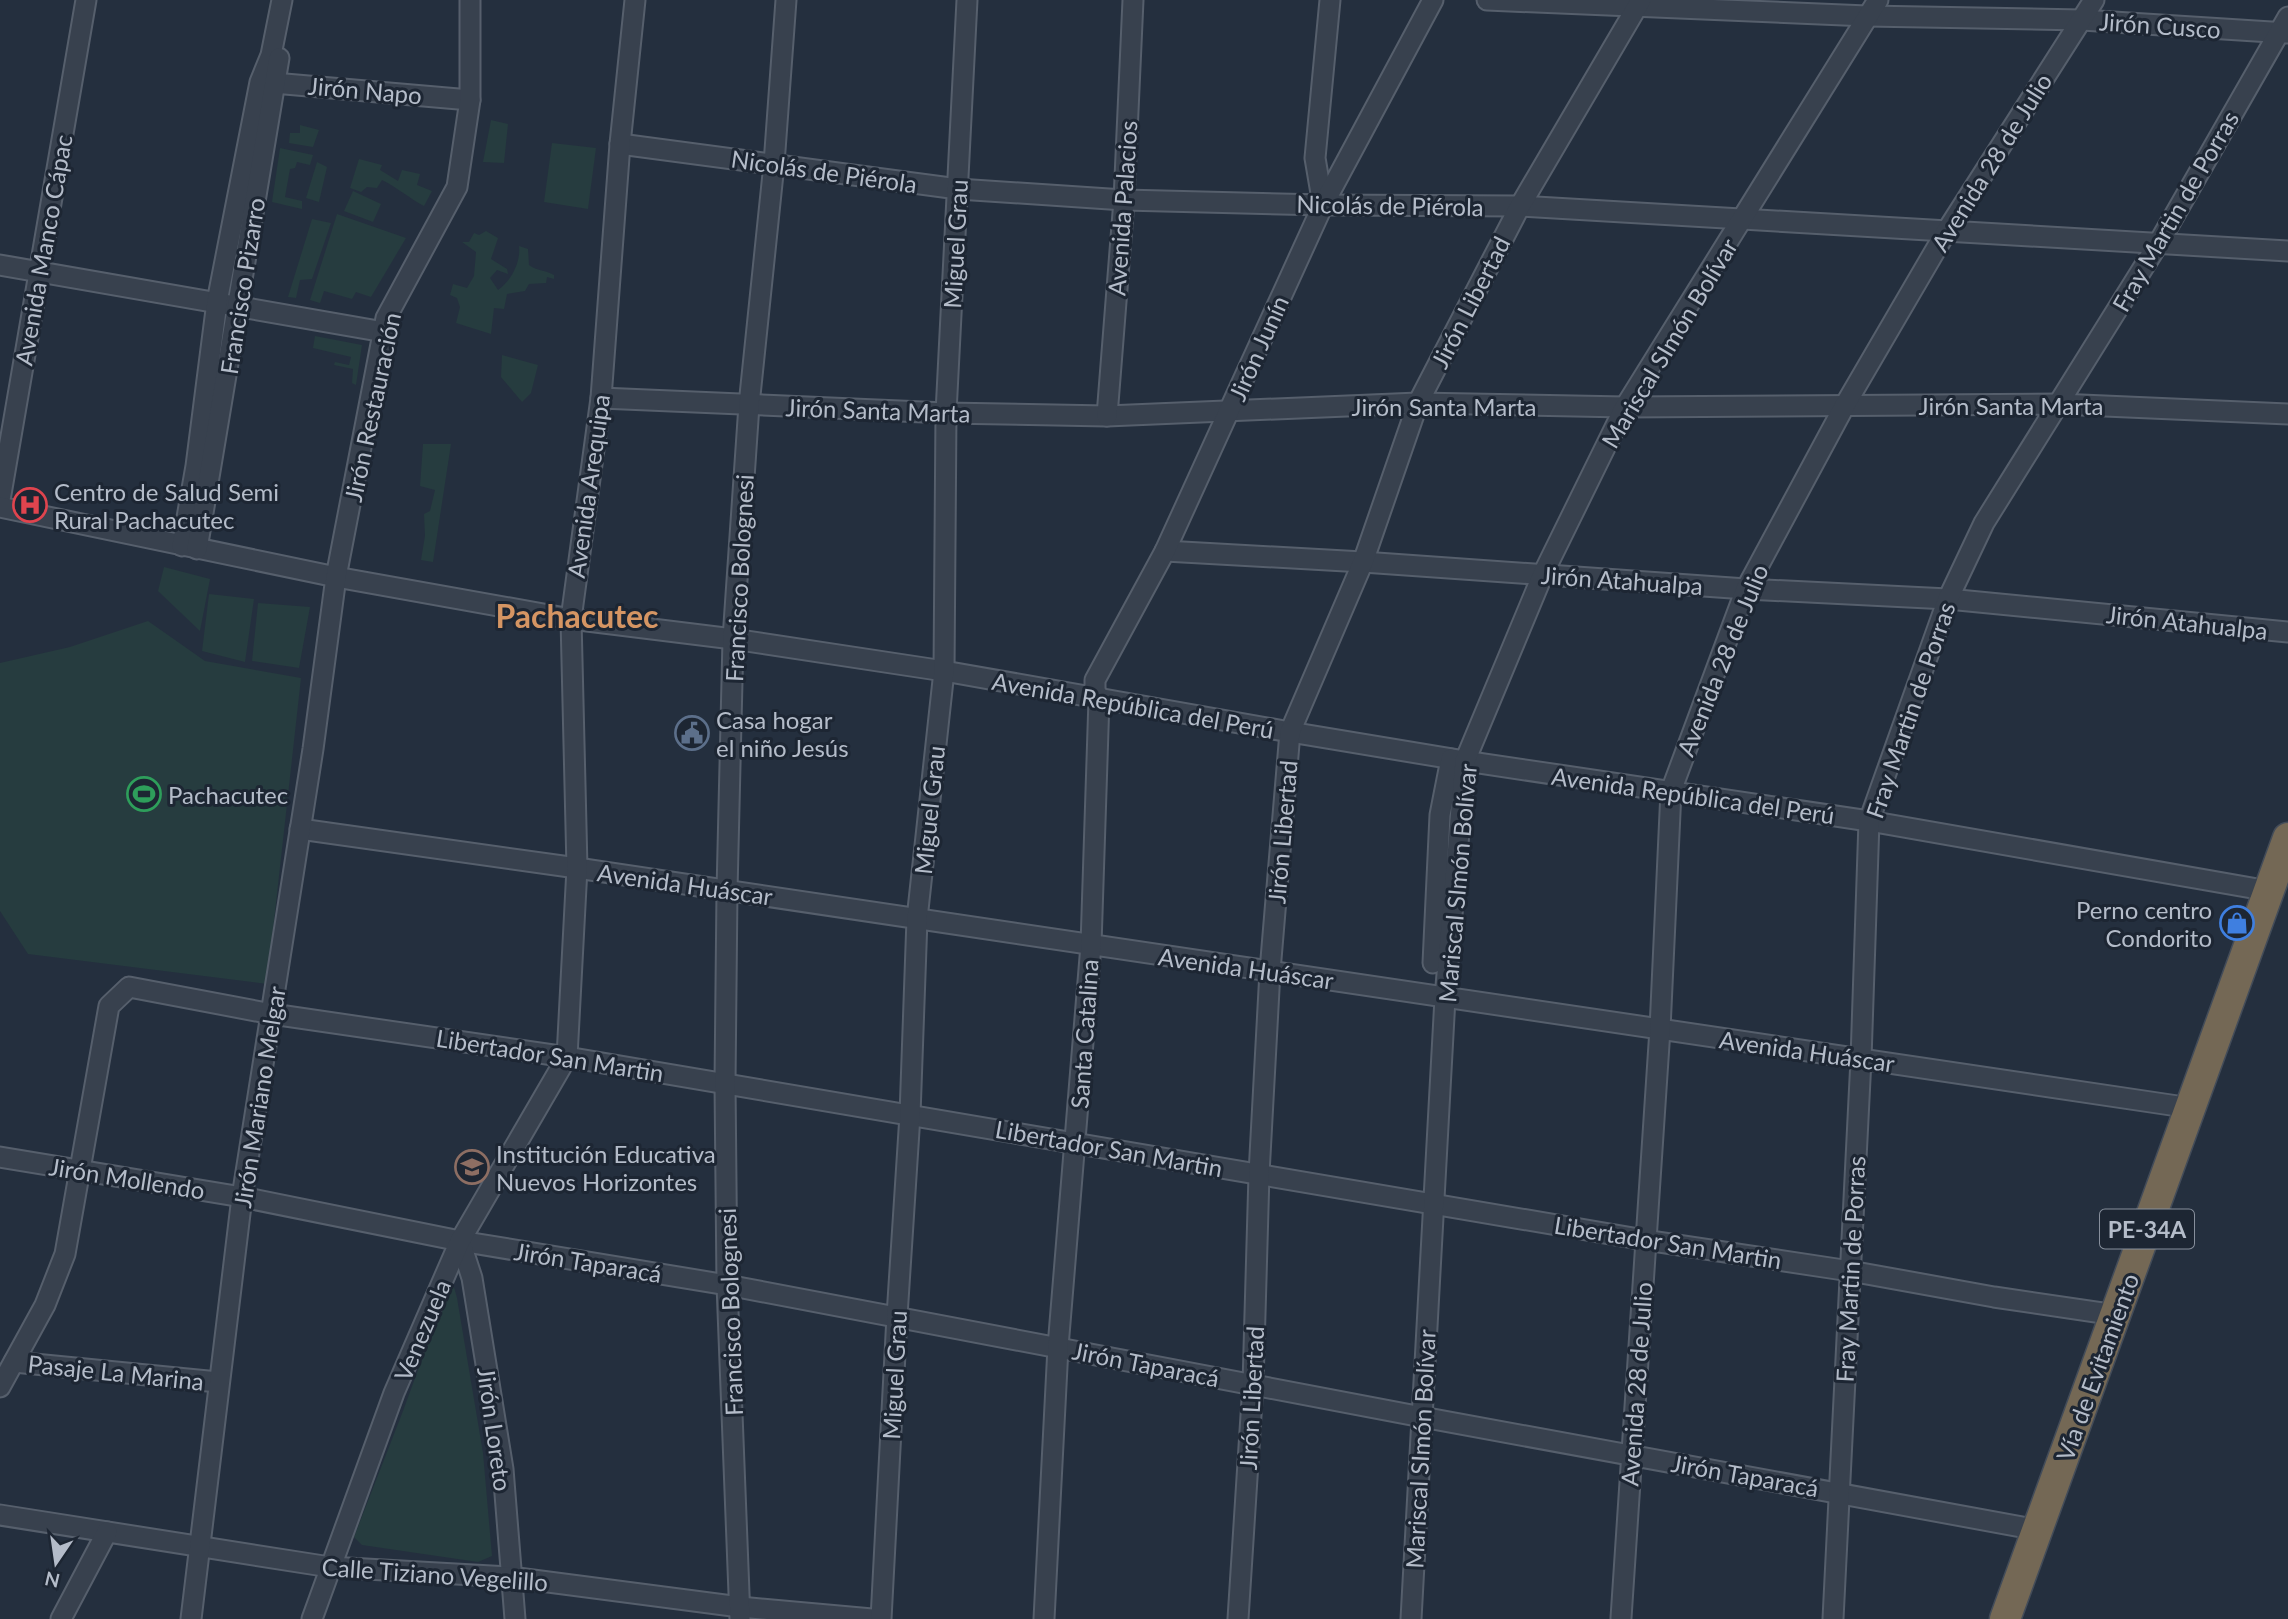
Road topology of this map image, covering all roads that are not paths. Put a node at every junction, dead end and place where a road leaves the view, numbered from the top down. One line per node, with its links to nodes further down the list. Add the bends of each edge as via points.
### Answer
1 (86, 0): 29 (street, Avenida Manco Cápac)
2 (282, 0): 16 (street, Francisco Pizarro, via 279,56)
3 (470, 0): 17 (street, Jirón Restauración)
4 (635, 0): 18 (street, Avenida Arequipa)
5 (786, 0): 19 (street, Francisco Bolognesi)
6 (967, 0): 20 (street, Miguel Grau)
7 (1133, 0): 21 (street, Avenida Palacios)
8 (1330, 0): 22 (street, via 1315,158)
9 (1433, 0): 22 (street, Jirón Junín)
10 (1487, 0): 12 (street, Jirón Cusco)
11 (2094, 0): 14 (street, Avenida 28 de Julio)
12 (1639, 3): 13 (street, Jirón Cusco); 23 (street, Jirón Libertad)
13 (1872, 8): 14 (street, Jirón Cusco); 24 (street, Mariscal SImón Bolívar)
14 (2082, 20): 15 (street, Jirón Cusco); 25 (street, Avenida 28 de Julio)
15 (2285, 28): 26 (street, Fray Martin de Porras)
16 (268, 82): 17 (street, Jirón Napo); 30 (street, Francisco Pizarro); 31 (street, Francisco Pizarro)
17 (470, 100): 32 (street, Jirón Restauración, via 457,187 386,318)
18 (620, 144): 19 (street, Nicolás de Piérola); 33 (street, Avenida Arequipa)
19 (774, 164): 20 (street, Nicolás de Piérola); 36 (street, Francisco Bolognesi)
20 (958, 190): 21 (street, Nicolás de Piérola); 40 (street, Miguel Grau)
21 (1124, 200): 22 (street, Nicolás de Piérola); 42 (street, Avenida Palacios)
22 (1323, 205): 23 (street, Nicolás de Piérola); 39 (street, Jirón Junín)
23 (1520, 206): 24 (street, Nicolás de Piérola); 34 (street, Jirón Libertad)
24 (1743, 219): 25 (street, Nicolás de Piérola); 38 (street, Mariscal SImón Bolívar)
25 (1946, 232): 26 (street, Nicolás de Piérola); 37 (street, Avenida 28 de Julio)
26 (2158, 244): 27 (street, Nicolás de Piérola); 35 (street, Fray Martin de Porras)
27 (2288, 251)
28 (0, 265): 29 (street)
29 (39, 272): 30 (street); 43 (street, Avenida Manco Cápac)
30 (217, 302): 31 (street); 45 (street, Francisco Pizarro)
31 (239, 307): 32 (street); 45 (street, Francisco Pizarro)
32 (384, 332): 49 (street, Jirón Restauración)
33 (601, 398): 36 (street, Jirón Santa Marta); 52 (street, Avenida Arequipa)
34 (1418, 403): 38 (street, Jirón Santa Marta); 39 (street, Jirón Santa Marta); 47 (street, Jirón Libertad)
35 (2059, 404): 37 (street, Jirón Santa Marta); 41 (street, Jirón Santa Marta); 51 (street, Fray Martin de Porras, via 1984,523)
36 (749, 405): 40 (street, Jirón Santa Marta); 54 (street, Francisco Bolognesi)
37 (1845, 405): 38 (street, Jirón Santa Marta); 50 (street, Avenida 28 de Julio)
38 (1625, 407): 48 (street, Mariscal SImón Bolívar)
39 (1230, 410): 42 (street, Jirón Santa Marta); 46 (street, Jirón Junín)
40 (946, 413): 42 (street, Jirón Santa Marta); 55 (street, Miguel Grau)
41 (2288, 414)
42 (1107, 416)
43 (0, 500)
44 (0, 507): 45 (street, Avenida República del Perú)
45 (190, 547): 49 (street, Avenida República del Perú)
46 (1165, 551): 47 (street, Jirón Atahualpa); 56 (street, Jirón Junín, via 1095,680)
47 (1363, 562): 48 (street, Jirón Atahualpa); 57 (street, Jirón Libertad)
48 (1542, 574): 50 (street, Jirón Atahualpa); 58 (street, Mariscal SImón Bolívar)
49 (336, 577): 52 (street, Avenida República del Perú); 61 (street, Jirón Mariano Melgar)
50 (1746, 589): 51 (street, Jirón Atahualpa); 59 (street, Avenida 28 de Julio)
51 (1948, 599): 53 (street, Jirón Atahualpa); 60 (street, Fray Martin de Porras)
52 (570, 619): 54 (street, Avenida República del Perú); 63 (street, Avenida Arequipa)
53 (2288, 632)
54 (733, 639): 55 (street, Avenida República del Perú); 64 (street, Francisco Bolognesi)
55 (944, 671): 56 (street, Avenida República del Perú); 66 (street, Miguel Grau)
56 (1098, 699): 57 (street, Avenida República del Perú); 67 (street, Santa Catalina)
57 (1290, 732): 58 (street, Avenida República del Perú); 69 (street, Jirón Libertad)
58 (1458, 760): 59 (street, Avenida República del Perú); 68 (street, via 1440,815); 70 (street, Mariscal SImón Bolívar)
59 (1671, 791): 60 (street, Avenida República del Perú); 72 (street, Avenida 28 de Julio)
60 (1869, 821): 65 (street, Avenida República del Perú); 74 (street, Fray Martin de Porras)
61 (300, 829): 63 (street, Avenida Huáscar); 71 (street, Jirón Mariano Melgar)
62 (2288, 838): 65 (highway, Vía de Evitamiento / PE-34A)
63 (578, 868): 64 (street, Avenida Huáscar); 73 (street, Avenida Arequipa)
64 (727, 891): 66 (street, Avenida Huáscar); 75 (street, Francisco Bolognesi)
65 (2269, 891): 76 (highway, Vía de Evitamiento / PE-34A)
66 (917, 919): 67 (street, Avenida Huáscar); 77 (street, Miguel Grau)
67 (1091, 945): 69 (street, Avenida Huáscar); 78 (street, Santa Catalina)
68 (1433, 963)
69 (1270, 971): 70 (street, Avenida Huáscar); 81 (street, Jirón Libertad)
70 (1445, 998): 72 (street, Avenida Huáscar); 83 (street, Mariscal SImón Bolívar)
71 (272, 1014): 73 (street, Libertador San Martin); 80 (street, Libertador San Martin, via 129,987 109,1006); 82 (street, Jirón Mariano Melgar)
72 (1660, 1029): 74 (street, Avenida Huáscar); 84 (street, Avenida 28 de Julio)
73 (567, 1057): 75 (street, Libertador San Martin); 85 (street, Venezuela)
74 (1861, 1059): 76 (street, Avenida Huáscar); 86 (street, Fray Martin de Porras)
75 (725, 1083): 77 (street, Libertador San Martin); 87 (street, Francisco Bolognesi)
76 (2191, 1108): 88 (highway, Vía de Evitamiento / PE-34A)
77 (910, 1115): 78 (street, Libertador San Martin); 89 (street, Miguel Grau)
78 (1076, 1143): 81 (street, Libertador San Martin); 90 (street, Santa Catalina)
79 (0, 1157): 80 (street, Jirón Mollendo)
80 (79, 1170): 82 (street, Jirón Mollendo); 91 (street, via 65,1254 45,1305)
81 (1259, 1174): 83 (street, Libertador San Martin); 93 (street, Jirón Libertad)
82 (243, 1197): 85 (street, Jirón Mollendo); 92 (street, Jirón Mariano Melgar)
83 (1434, 1203): 84 (street, Libertador San Martin); 95 (street, Mariscal SImón Bolívar)
84 (1645, 1240): 86 (street, Libertador San Martin); 96 (street, Avenida 28 de Julio)
85 (460, 1241): 87 (street, Jirón Taparacá); 102 (street, Venezuela, via 394,1393); 103 (street, Jirón Loreto, via 472,1279 503,1469)
86 (1850, 1271): 88 (street, Libertador San Martin); 97 (street, Fray Martin de Porras)
87 (727, 1284): 89 (street, Jirón Taparacá); 104 (street, Francisco Bolognesi)
88 (2116, 1315): 99 (highway, Vía de Evitamiento / PE-34A)
89 (897, 1317): 90 (street, Jirón Taparacá); 111 (street, Miguel Grau)
90 (1058, 1347): 93 (street, Jirón Taparacá); 112 (street, Santa Catalina)
91 (14, 1362): 92 (street, Pasaje La Marina); 94 (street)
92 (218, 1382): 101 (street, Jirón Mariano Melgar)
93 (1253, 1384): 95 (street, Jirón Taparacá); 113 (street, Jirón Libertad)
94 (0, 1387)
95 (1422, 1417): 96 (street, Jirón Taparacá); 114 (street, Mariscal SImón Bolívar)
96 (1632, 1454): 97 (street, Jirón Taparacá); 105 (street, Avenida 28 de Julio)
97 (1839, 1493): 99 (street, Jirón Taparacá); 115 (street, Fray Martin de Porras)
98 (0, 1515): 100 (street, Calle Tiziano Vegelillo)
99 (2038, 1530): 116 (highway, Vía de Evitamiento / PE-34A)
100 (107, 1532): 101 (street, Calle Tiziano Vegelillo); 106 (street)
101 (201, 1547): 102 (street, Calle Tiziano Vegelillo); 107 (street, Jirón Mariano Melgar)
102 (330, 1567): 103 (street, Calle Tiziano Vegelillo); 108 (street, Venezuela)
103 (510, 1577): 104 (street, Calle Tiziano Vegelillo); 109 (street, Jirón Loreto)
104 (740, 1613): 110 (street, Calle Tiziano Vegelillo)
105 (1621, 1618)
106 (61, 1619)
107 (191, 1619)
108 (312, 1619)
109 (515, 1619)
110 (872, 1619)
111 (881, 1619)
112 (1044, 1619)
113 (1238, 1619)
114 (1411, 1619)
115 (1833, 1619)
116 (2006, 1619)

